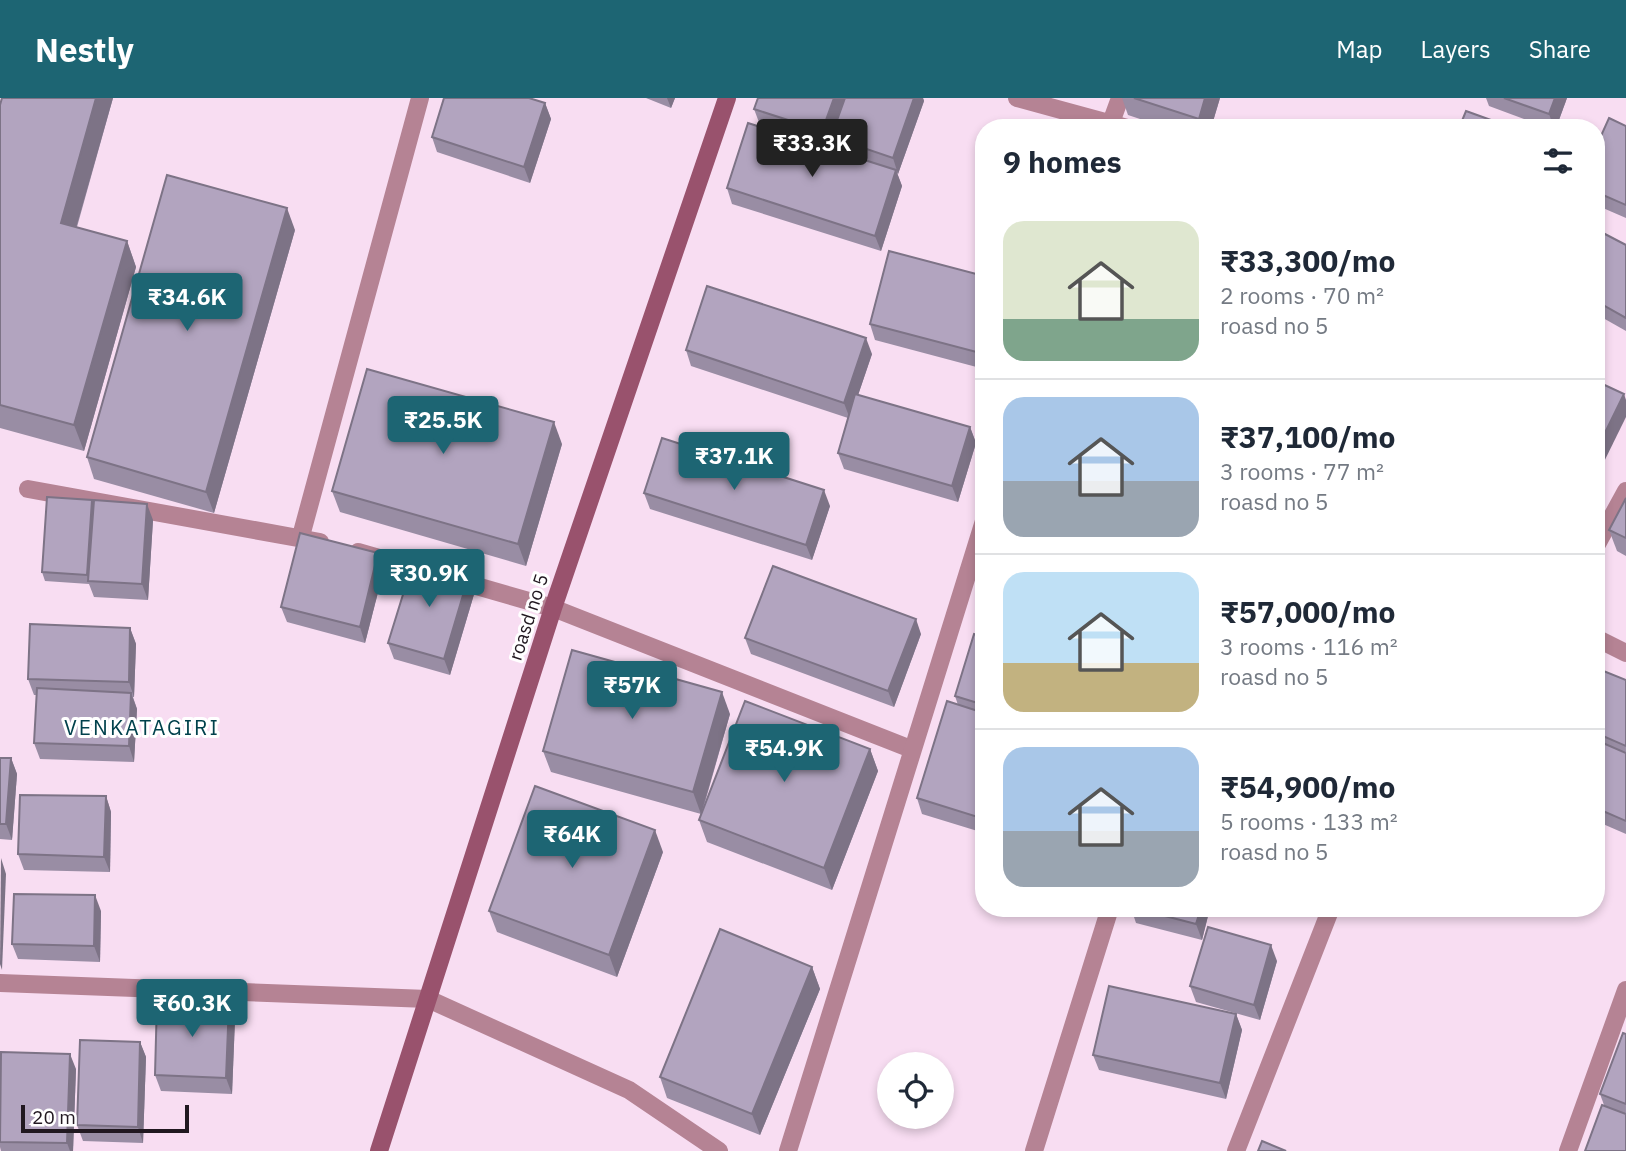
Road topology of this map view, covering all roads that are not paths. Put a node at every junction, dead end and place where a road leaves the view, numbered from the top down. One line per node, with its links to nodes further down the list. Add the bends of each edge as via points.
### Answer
1 (420, 98): 10 (street)
2 (727, 98): 12 (street, roasd no 5)
3 (1017, 98): 5 (street)
4 (1120, 98): 6 (street)
5 (1091, 119)
6 (1117, 119)
7 (28, 489): 10 (street)
8 (1626, 491): 9 (street)
9 (1605, 530)
10 (300, 536): 12 (street)
11 (975, 550): 15 (street)
12 (553, 608): 15 (street); 20 (street, roasd no 5)
13 (1605, 642): 14 (street)
14 (1626, 653)
15 (911, 749): 23 (street)
16 (1107, 917): 24 (street)
17 (1327, 917): 25 (street)
18 (0, 983): 20 (street)
19 (1626, 990): 26 (street)
20 (428, 999): 21 (street, roasd no 5); 22 (street, via 629,1090)
21 (379, 1151)
22 (719, 1151)
23 (788, 1151)
24 (1034, 1151)
25 (1236, 1151)
26 (1568, 1151)

